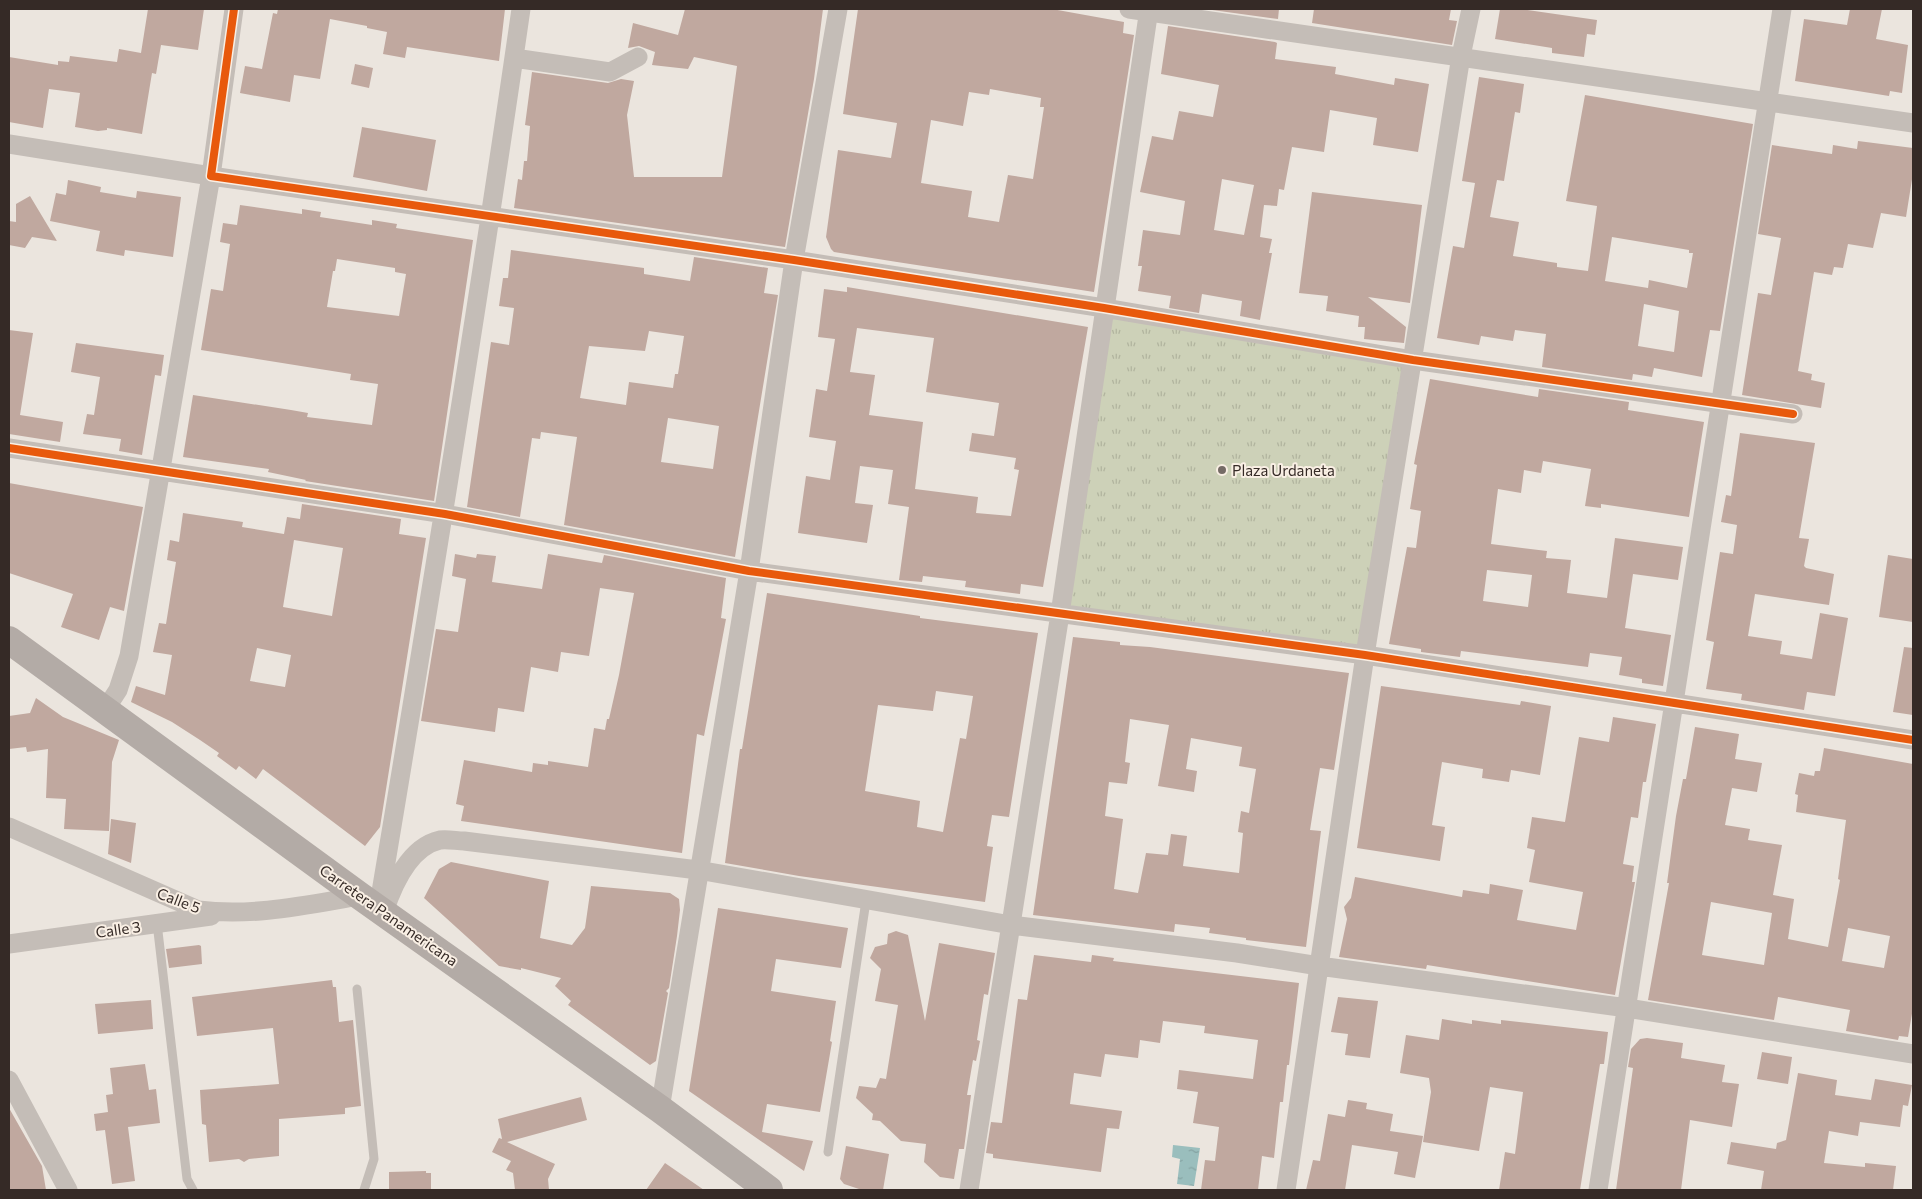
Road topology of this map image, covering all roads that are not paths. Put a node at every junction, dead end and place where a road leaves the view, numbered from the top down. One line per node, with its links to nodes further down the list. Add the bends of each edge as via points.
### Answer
1 (234, 9): 14 (street)
2 (521, 9): 10 (street)
3 (838, 9): 16 (street)
4 (1129, 9): 7 (street)
5 (1471, 9): 8 (street)
6 (1782, 9): 11 (street)
7 (1149, 10): 8 (street); 17 (street)
8 (1461, 56): 11 (street); 18 (street)
9 (638, 57): 10 (street, via 610,72)
10 (514, 58): 15 (street)
11 (1766, 101): 12 (street); 19 (street)
12 (1913, 123)
13 (9, 144): 14 (street)
14 (211, 176): 15 (street); 22 (street)
15 (492, 217): 16 (street); 23 (street)
16 (794, 260): 17 (street); 24 (street)
17 (1104, 308): 18 (street); 25 (street)
18 (1413, 360): 19 (street); 27 (street)
19 (1719, 404): 20 (street); 28 (street)
20 (1793, 414)
21 (9, 448): 22 (street)
22 (160, 471): 23 (street); 29 (street, via 129,656 118,690)
23 (445, 514): 24 (street); 34 (street)
24 (749, 570): 25 (street); 32 (street)
25 (1060, 614): 27 (street); 37 (street)
26 (9, 640): 29 (main road, Carretera Panamericana)
27 (1365, 655): 28 (street); 39 (street)
28 (1674, 704): 30 (street); 41 (street)
29 (105, 710): 34 (main road, Carretera Panamericana)
30 (1913, 740)
31 (9, 827): 35 (street, Calle 5, via 198,910)
32 (698, 870): 33 (street); 34 (street, via 441,840 424,846 410,859 391,892); 44 (street)
33 (866, 901): 37 (street); 45 (lane)
34 (374, 905): 35 (street, Calle 5); 44 (main road, Carretera Panamericana)
35 (227, 914): 36 (street, Calle 3)
36 (157, 923): 38 (street, Calle 3); 47 (lane, via 188,1179)
37 (1011, 925): 39 (street); 50 (street)
38 (9, 944)
39 (1319, 966): 41 (street); 51 (street)
40 (357, 988): 48 (lane, via 374,1159)
41 (1627, 1008): 42 (street); 52 (street)
42 (1913, 1054)
43 (9, 1080): 46 (street)
44 (660, 1109): 49 (main road, Carretera Panamericana)
45 (828, 1152)
46 (68, 1190)
47 (193, 1190)
48 (364, 1190)
49 (769, 1190)
50 (968, 1190)
51 (1286, 1190)
52 (1598, 1190)

